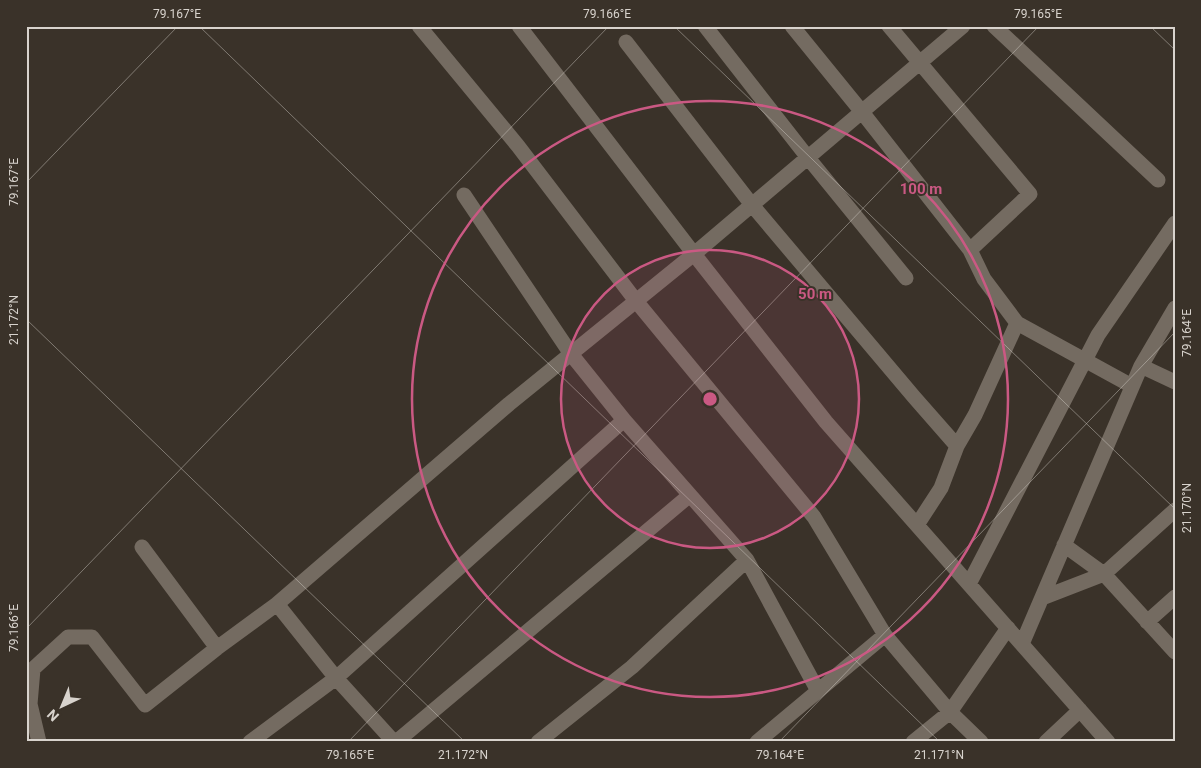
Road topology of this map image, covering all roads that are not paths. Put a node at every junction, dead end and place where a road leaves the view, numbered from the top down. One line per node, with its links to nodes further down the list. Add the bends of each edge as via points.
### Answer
1 (419, 26): 19 (street, via 518,146)
2 (519, 26): 17 (street)
3 (705, 26): 11 (street)
4 (792, 26): 10 (street)
5 (889, 26): 9 (street)
6 (963, 26): 9 (street)
7 (994, 26): 12 (street)
8 (626, 42): 14 (street)
9 (919, 63): 10 (street); 16 (street, via 1030,194)
10 (862, 112): 11 (street); 16 (street)
11 (808, 157): 14 (street); 18 (street)
12 (1158, 180)
13 (464, 195): 22 (street)
14 (752, 205): 17 (street); 28 (street)
15 (1175, 223): 23 (street, via 1098,335)
16 (970, 250): 21 (street, via 984,279)
17 (694, 254): 19 (street); 31 (street, via 826,422)
18 (906, 278)
19 (636, 301): 22 (street); 42 (street, via 814,517)
20 (1175, 308): 24 (street)
21 (1018, 323): 23 (street); 28 (street)
22 (571, 354): 27 (street); 39 (street)
23 (1085, 360): 26 (street); 36 (street)
24 (1141, 366): 25 (street); 26 (street)
25 (1175, 382)
26 (1132, 386): 32 (street)
27 (624, 420): 29 (street); 46 (street)
28 (957, 446): 31 (street, via 941,488)
29 (690, 495): 34 (street); 52 (street)
30 (1173, 509): 35 (street)
31 (917, 525): 36 (street)
32 (1064, 545): 35 (street); 38 (street)
33 (142, 547): 44 (street)
34 (746, 560): 47 (street); 53 (street, via 632,667)
35 (1104, 574): 38 (street); 40 (street)
36 (969, 584): 41 (street)
37 (1175, 597): 40 (street)
38 (1042, 598): 43 (street)
39 (277, 604): 44 (street); 46 (street)
40 (1147, 622): 45 (street)
41 (1008, 628): 43 (street); 49 (street)
42 (885, 635): 47 (street); 49 (street)
43 (1022, 644): 48 (street)
44 (217, 648): 50 (street, via 145,705 92,637 68,638 33,669 30,704)
45 (1175, 652)
46 (336, 678): 51 (street); 52 (street)
47 (818, 691): 54 (street)
48 (1080, 710): 57 (street); 58 (street)
49 (950, 712): 55 (street); 56 (street)
50 (40, 742)
51 (250, 742)
52 (395, 742)
53 (538, 742)
54 (757, 742)
55 (913, 742)
56 (981, 742)
57 (1046, 742)
58 (1108, 742)

